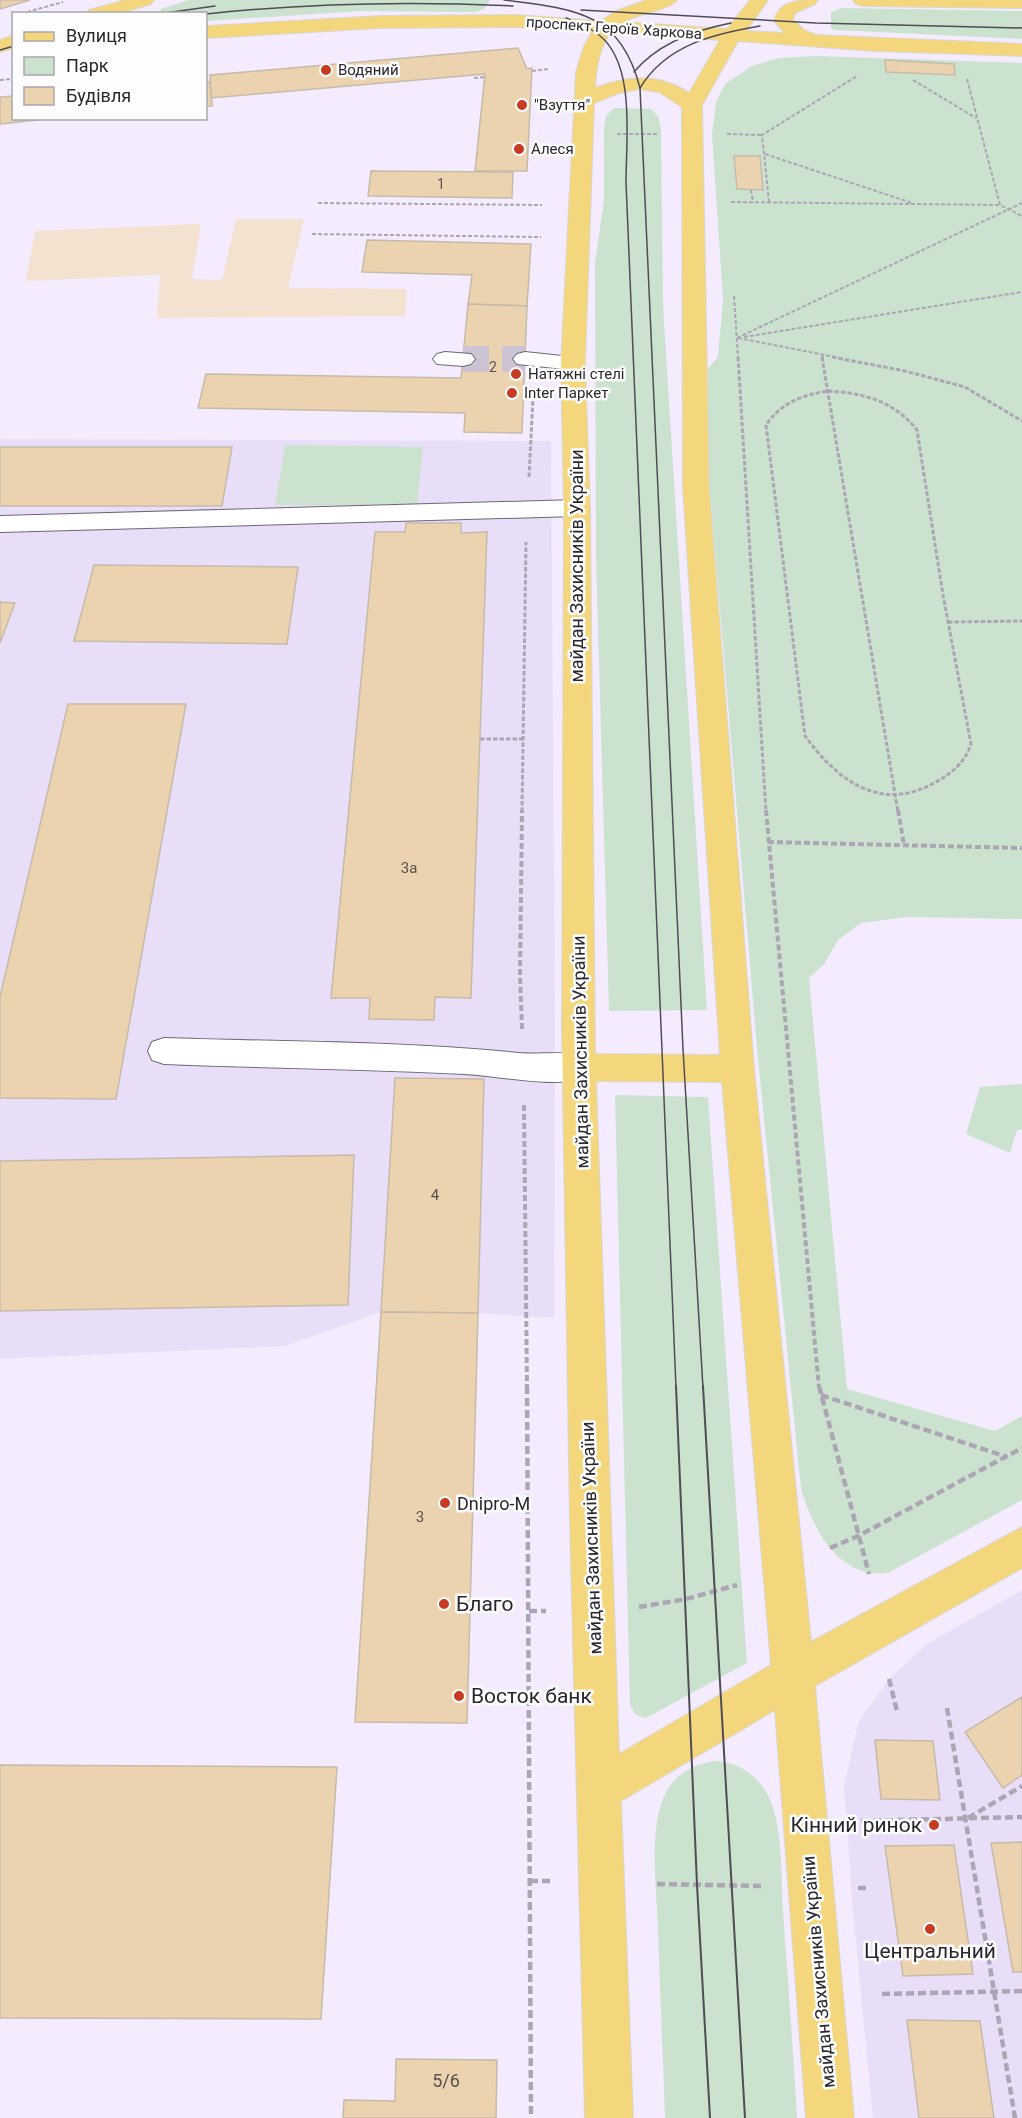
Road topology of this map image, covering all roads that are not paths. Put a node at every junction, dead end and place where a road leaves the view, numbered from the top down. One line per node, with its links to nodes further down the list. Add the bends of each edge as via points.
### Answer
1 (146, 0): 10 (main road)
2 (668, 0): 9 (main road)
3 (759, 0): 16 (main road, майдан Захисників України)
4 (767, 0): 12 (main road)
5 (809, 0): 12 (main road, via 790,8)
6 (862, 0): 7 (main road)
7 (1022, 2)
8 (551, 4): 11 (main road, via 538,14)
9 (630, 5): 13 (main road); 14 (main road)
10 (103, 12)
11 (517, 21): 13 (main road, проспект Героїв Харкова); 15 (main road, проспект Героїв Харкова, via 381,21); 21 (main road, via 568,35 579,48)
12 (783, 21): 17 (main road, via 796,34)
13 (606, 27): 14 (main road, проспект Героїв Харкова); 21 (main road, майдан Захисників України, via 600,33)
14 (662, 31): 16 (main road, проспект Героїв Харкова); 18 (main road)
15 (207, 32)
16 (732, 36): 17 (main road, проспект Героїв Харкова); 20 (main road, майдан Захисників України)
17 (813, 41): 19 (main road, проспект Героїв Харкова); 20 (main road, via 774,46)
18 (683, 48)
19 (1022, 50)
20 (706, 68): 22 (main road, майдан Захисників України)
21 (585, 87): 22 (main road, via 608,89 640,83 664,87); 24 (main road, майдан Захисників України)
22 (692, 105): 29 (main road, майдан Захисників України, via 696,488)
23 (530, 359): 24 (lane)
24 (573, 363): 25 (main road, майдан Захисників України)
25 (577, 508): 26 (lane); 28 (main road, майдан Захисників України)
26 (0, 524)
27 (164, 1051): 28 (lane)
28 (579, 1067): 29 (main road); 32 (main road, майдан Захисників України)
29 (737, 1069): 31 (main road, майдан Захисників України)
30 (1022, 1546): 31 (main road)
31 (792, 1675): 32 (main road); 34 (main road, майдан Захисників України)
32 (598, 1790): 33 (main road, майдан Захисників України)
33 (609, 2118)
34 (830, 2118)

